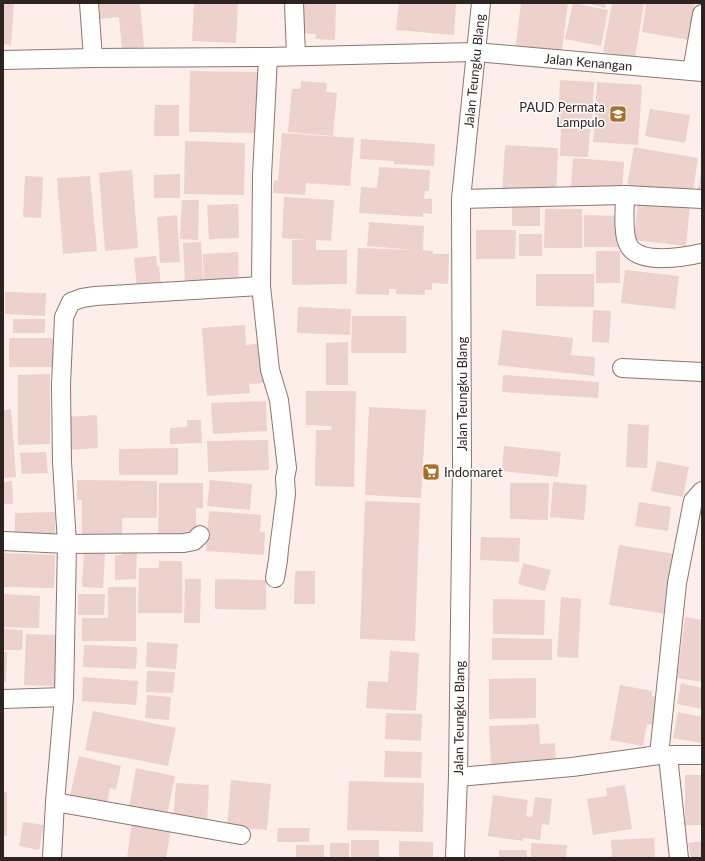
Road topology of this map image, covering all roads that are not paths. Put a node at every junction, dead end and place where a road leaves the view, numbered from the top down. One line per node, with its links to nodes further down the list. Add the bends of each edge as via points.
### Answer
1 (89, 3): 8 (street)
2 (294, 3): 6 (street)
3 (481, 3): 5 (street, Jalan Teungku Blang)
4 (702, 14): 10 (street)
5 (475, 52): 6 (street, Jalan Kenangan); 10 (street, Jalan Kenangan); 12 (street, Jalan Teungku Blang)
6 (296, 56): 7 (street, Jalan Kenangan)
7 (268, 57): 8 (street, Jalan Kenangan); 15 (street, via 262,176)
8 (94, 58): 9 (street, Jalan Kenangan)
9 (3, 60)
10 (697, 71)
11 (625, 195): 12 (street); 13 (street); 14 (street, via 625,235 629,247 638,254 671,258)
12 (461, 199): 27 (street, Jalan Teungku Blang, via 462,466)
13 (702, 199)
14 (702, 253)
15 (261, 286): 21 (street, via 95,296 71,302 64,317 61,385); 22 (street, via 270,370 279,400 287,468)
16 (622, 368): 17 (street)
17 (702, 372)
18 (702, 491): 26 (street, via 693,501 677,583)
19 (200, 535): 21 (street, via 194,541 184,543)
20 (3, 541): 21 (street)
21 (67, 544): 23 (street)
22 (275, 578)
23 (64, 697): 24 (street); 28 (street)
24 (3, 699)
25 (702, 754): 26 (street)
26 (664, 756): 27 (street); 32 (street)
27 (458, 777): 31 (street, Jalan Teungku Blang)
28 (55, 802): 29 (street); 30 (street)
29 (241, 835)
30 (52, 858)
31 (455, 858)
32 (679, 858)

